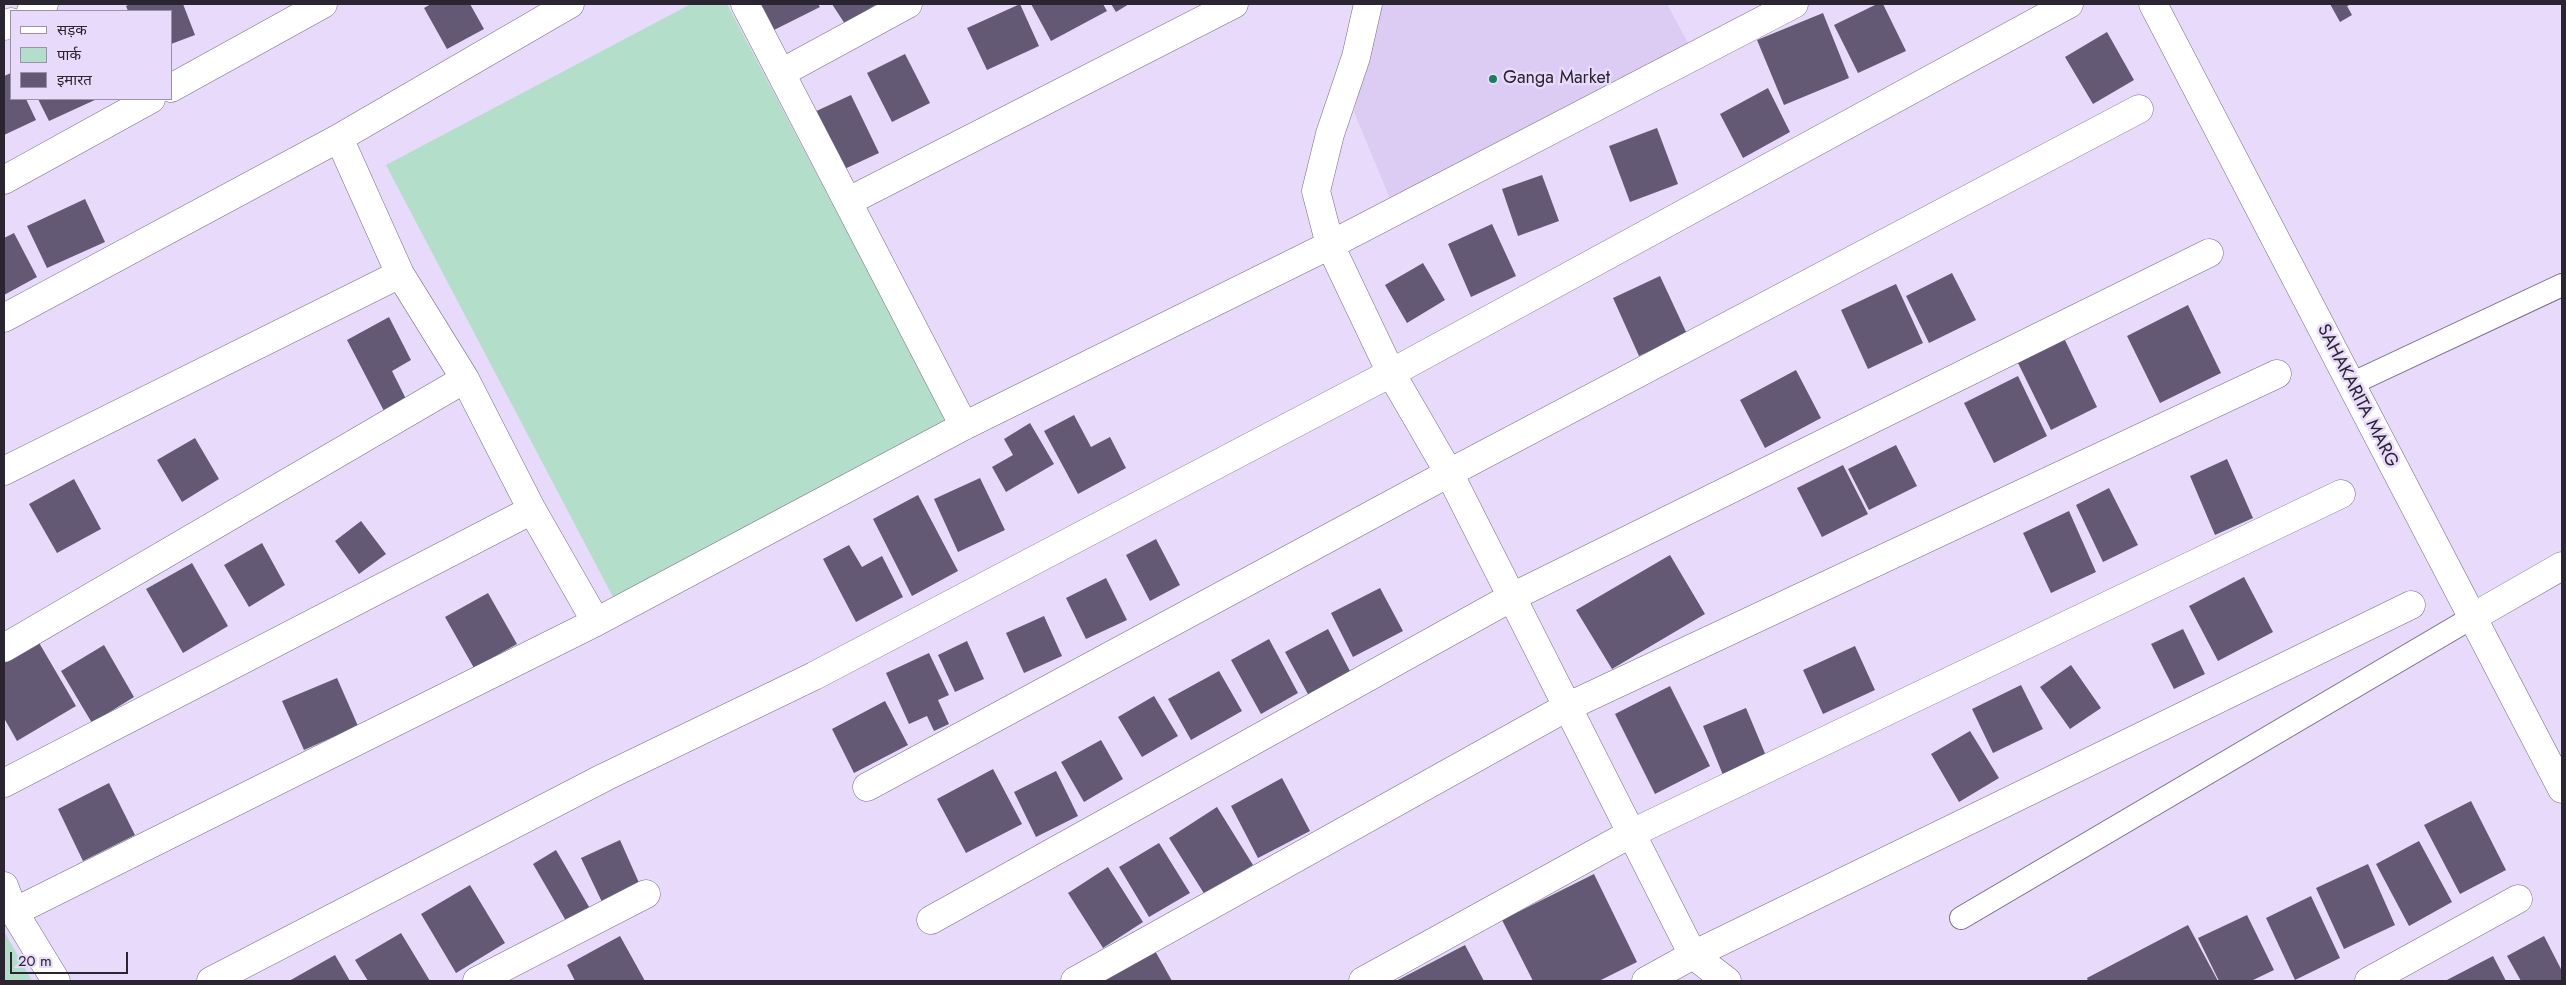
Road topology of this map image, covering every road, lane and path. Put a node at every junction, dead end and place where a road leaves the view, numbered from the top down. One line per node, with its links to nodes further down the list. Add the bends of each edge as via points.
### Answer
1 (44, 4): 11 (street)
2 (323, 4): 13 (street)
3 (570, 4): 16 (street)
4 (745, 4): 12 (street)
5 (908, 4): 12 (street)
6 (1234, 4): 18 (street)
7 (1368, 4): 19 (street, via 1356,57 1330,134 1316,191)
8 (1794, 4): 19 (street)
9 (2070, 4): 24 (street)
10 (2153, 4): 27 (street, SAHAKARITA MARG)
11 (33, 10)
12 (781, 73): 18 (street)
13 (172, 87)
14 (149, 100): 17 (street)
15 (2139, 109): 30 (street)
16 (339, 138): 21 (street); 23 (street)
17 (4, 180)
18 (849, 201): 28 (street)
19 (1330, 245): 24 (street); 28 (street)
20 (2209, 253): 34 (street)
21 (400, 274): 26 (street); 29 (street)
22 (2562, 285): 27 (lane)
23 (4, 318)
24 (1391, 373): 30 (street); 52 (street, via 823,672 605,778)
25 (2277, 374): 39 (street)
26 (465, 379): 32 (street); 38 (street)
27 (2351, 384): 36 (street, SAHAKARITA MARG)
28 (964, 426): 37 (street)
29 (4, 471)
30 (1449, 473): 34 (street); 41 (street)
31 (2341, 494): 43 (street)
32 (532, 510): 37 (street); 40 (street)
33 (2562, 566): 36 (street)
34 (1512, 597): 39 (street); 49 (street)
35 (2411, 605): 50 (street)
36 (2473, 616): 42 (street, SAHAKARITA MARG); 48 (lane)
37 (596, 622): 47 (street)
38 (4, 648)
39 (1567, 708): 43 (street); 54 (street)
40 (4, 783)
41 (867, 787)
42 (2562, 789)
43 (1630, 834): 50 (street); 55 (street)
44 (4, 886): 47 (street)
45 (646, 894): 53 (street)
46 (2518, 899): 58 (street)
47 (14, 912): 51 (street)
48 (1960, 918)
49 (931, 920)
50 (1693, 955): 56 (street); 57 (street)
51 (56, 981)
52 (211, 981)
53 (477, 981)
54 (1075, 981)
55 (1363, 981)
56 (1646, 981)
57 (1726, 981)
58 (2369, 981)

